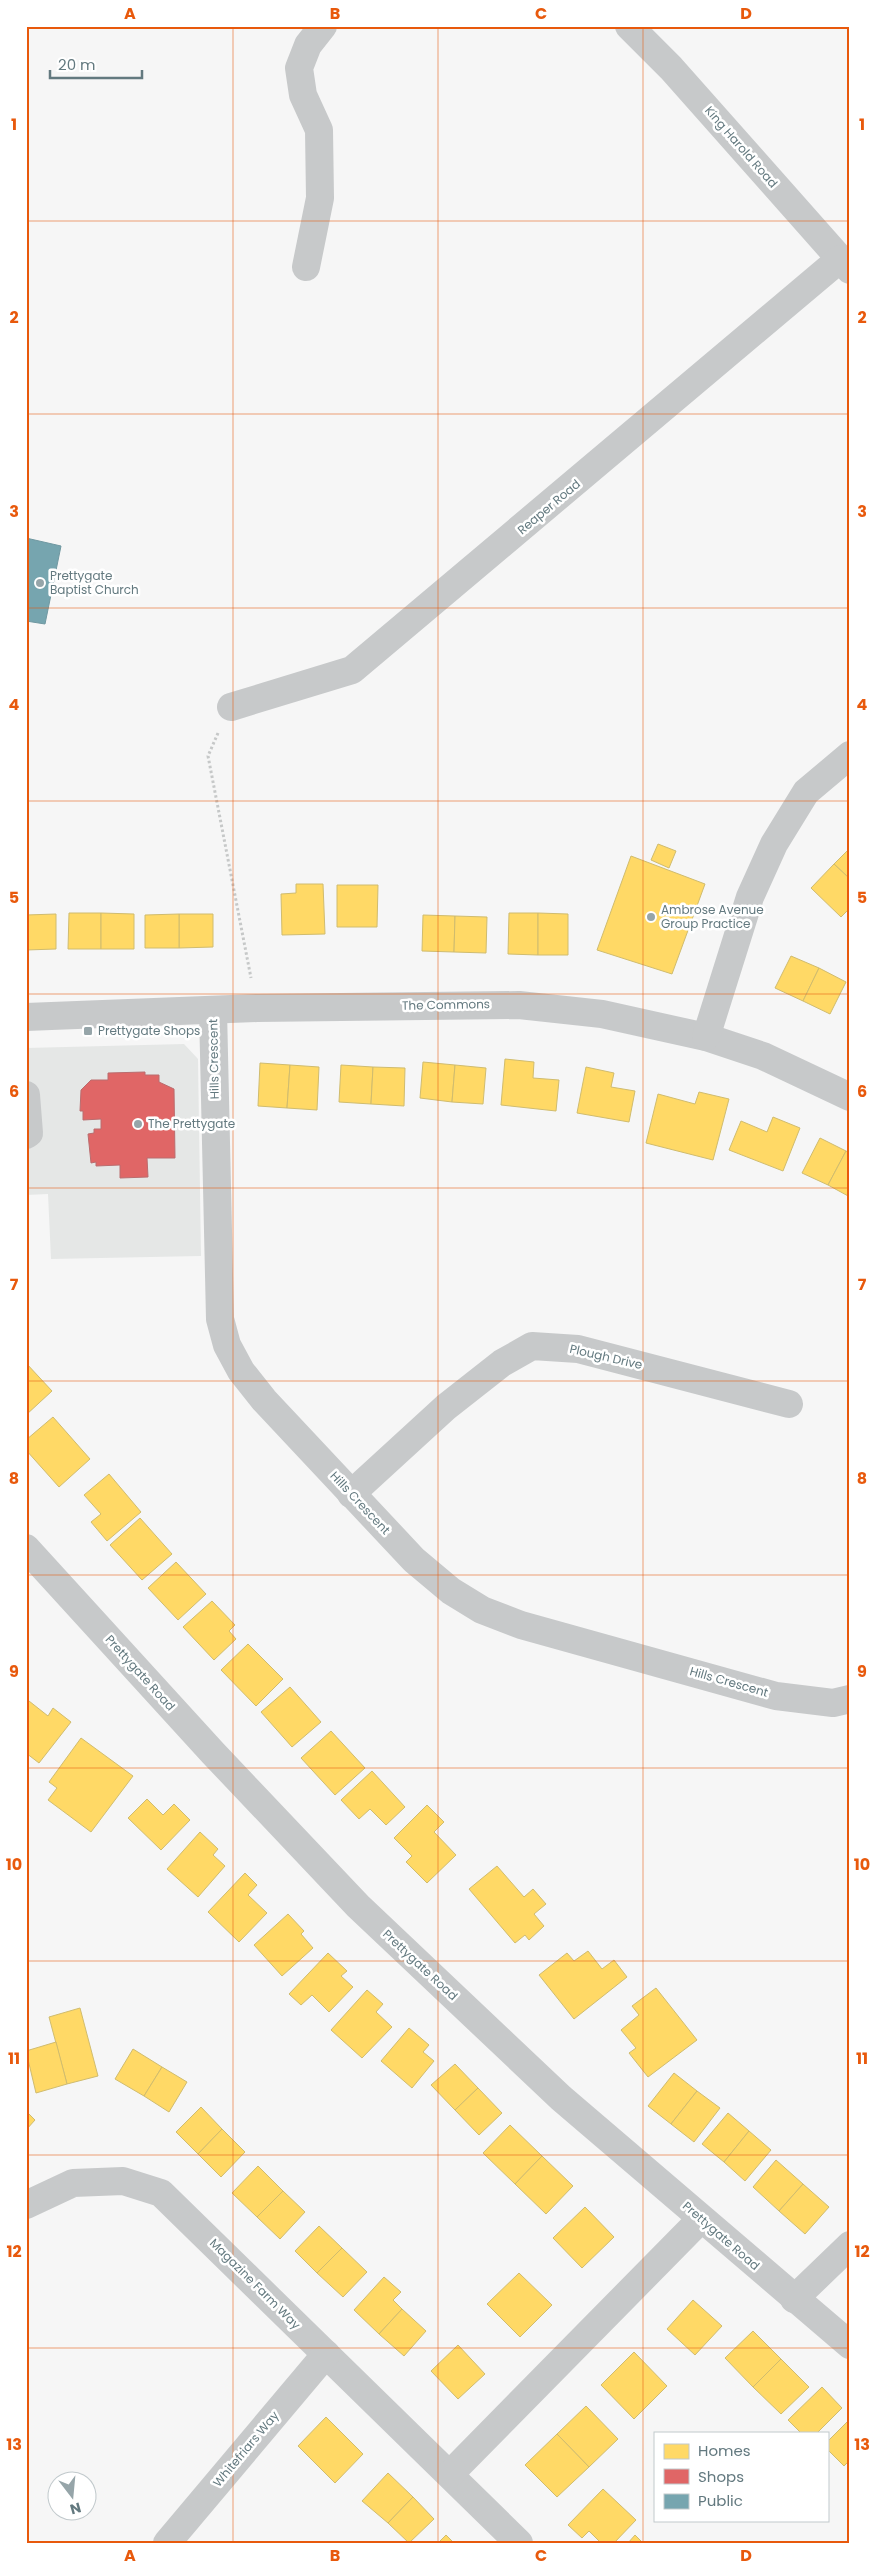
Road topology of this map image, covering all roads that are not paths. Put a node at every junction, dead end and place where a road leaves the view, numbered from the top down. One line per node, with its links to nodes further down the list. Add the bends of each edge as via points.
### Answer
1 (323, 26): 4 (street, via 308,45 299,68 303,95 319,130 320,198)
2 (629, 26): 3 (street, King Harold Road, via 671,68)
3 (845, 265): 5 (street, Reaper Road, via 352,670)
4 (306, 267)
5 (231, 707)
6 (850, 755): 9 (street, via 806,792 774,844 750,897)
7 (213, 1010): 8 (street, The Commons); 9 (street, The Commons, via 519,1005 602,1014); 14 (street, Hills Crescent, via 220,1318 227,1344 241,1371 264,1400)
8 (26, 1017)
9 (706, 1037): 11 (street, The Commons, via 763,1056)
10 (26, 1095): 12 (street, via 29,1133)
11 (850, 1097)
12 (26, 1135)
13 (789, 1404): 14 (street, Plough Drive, via 578,1348 532,1346 502,1363 446,1407)
14 (352, 1494): 16 (street, Hills Crescent, via 414,1560 451,1591 482,1610 521,1625 776,1696 833,1703)
15 (26, 1548): 18 (street, Prettygate Road, via 358,1906 561,2098)
16 (850, 1699)
17 (26, 2205): 22 (street, Magazine Farm Way, via 73,2183 124,2181 161,2193)
18 (701, 2220): 20 (street, Prettygate Road); 23 (street)
19 (850, 2246): 20 (street)
20 (794, 2299): 21 (street, Prettygate Road)
21 (850, 2345)
22 (326, 2354): 23 (street, Magazine Farm Way); 24 (street, Whitefriars Way)
23 (450, 2474): 25 (street, Magazine Farm Way)
24 (167, 2543)
25 (519, 2543)

